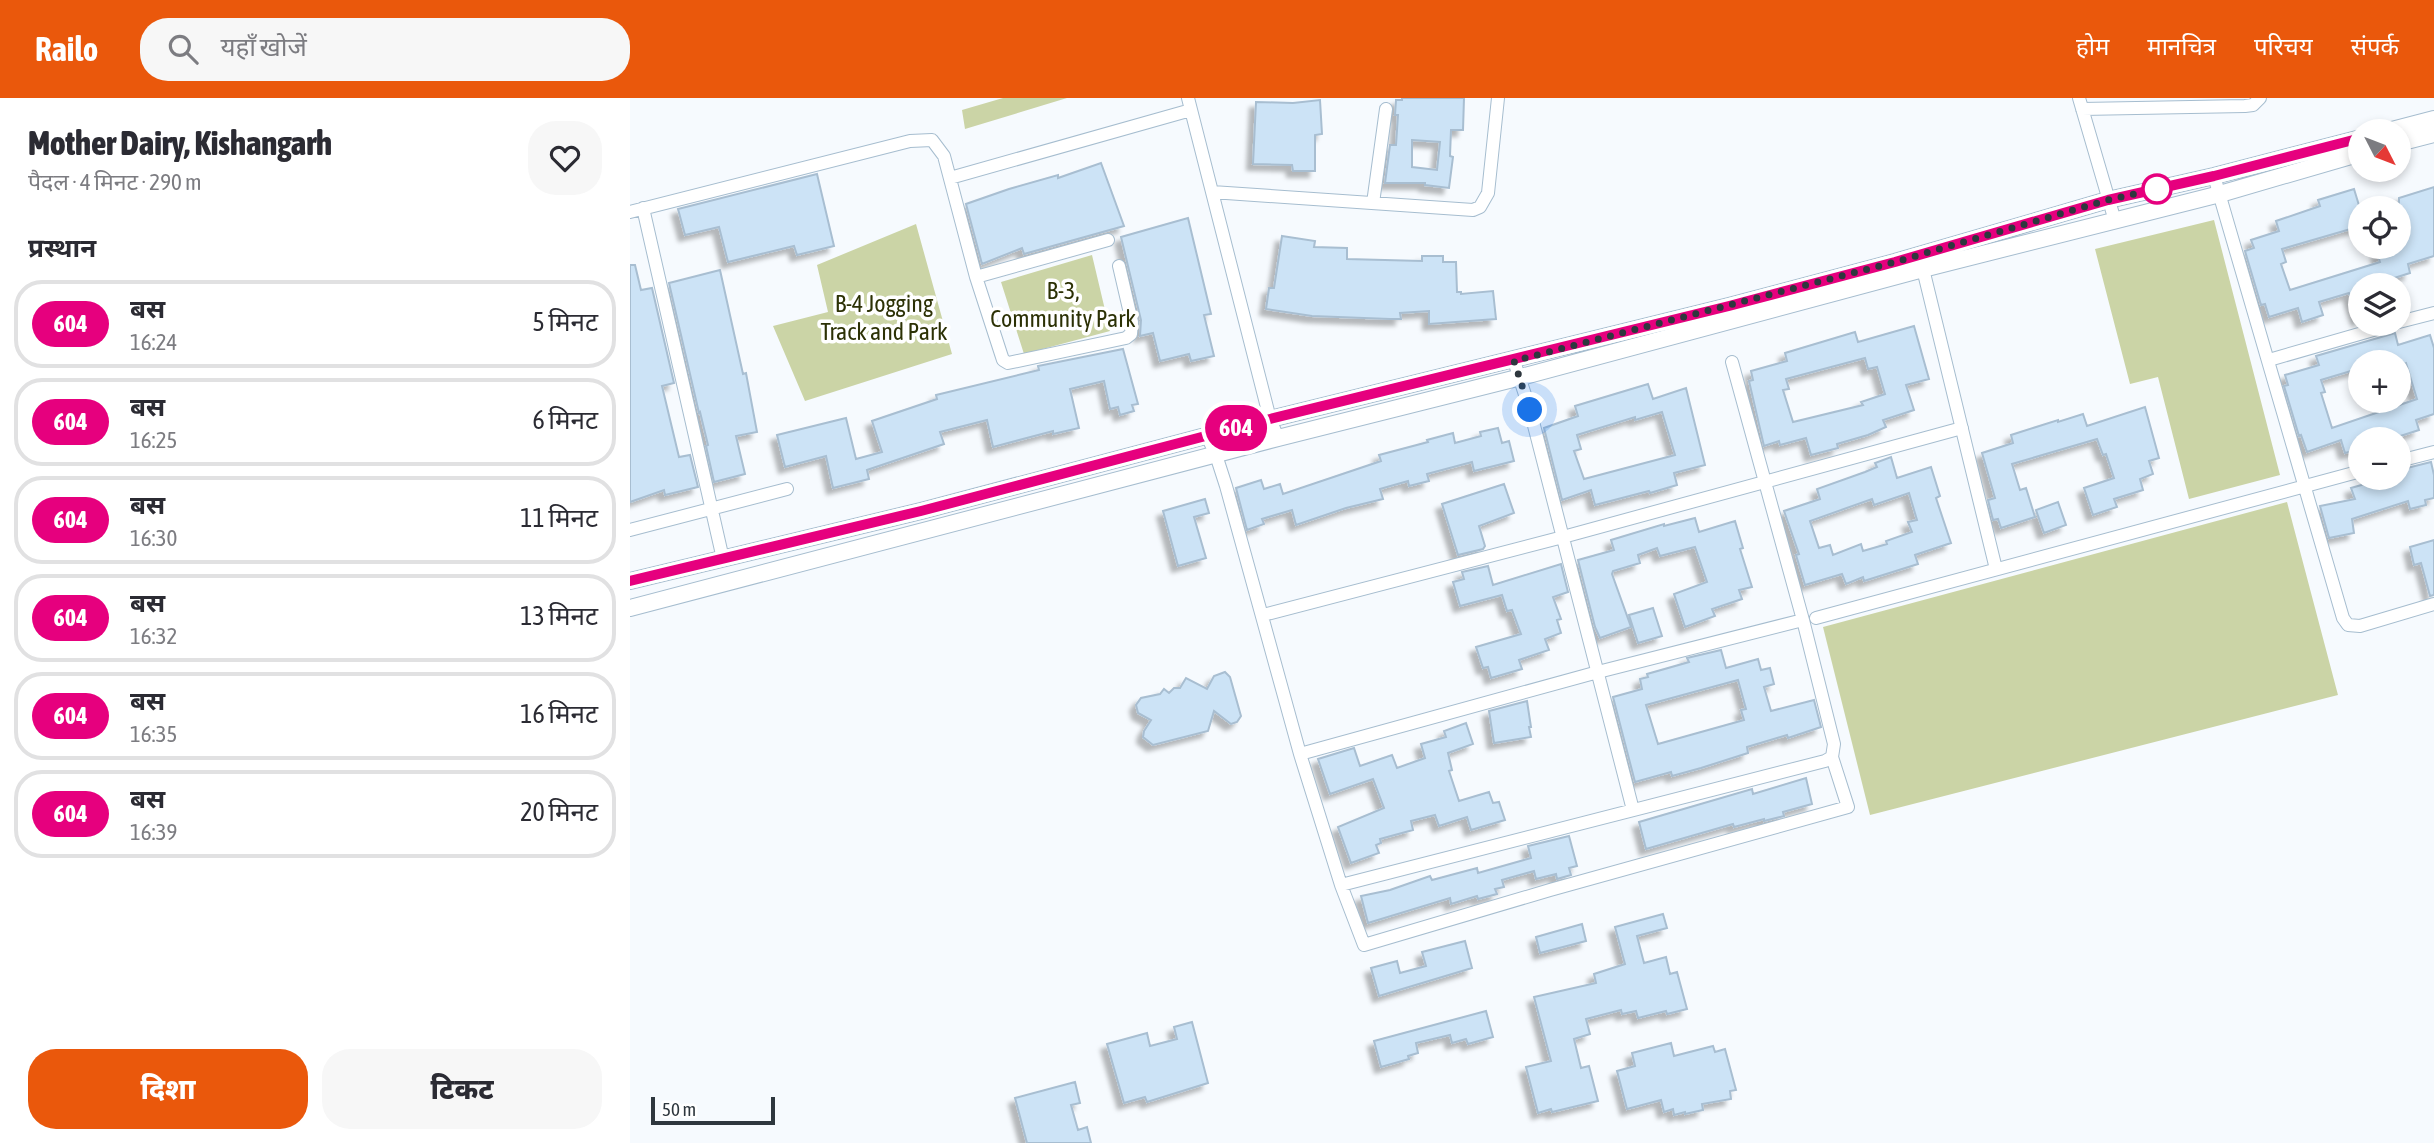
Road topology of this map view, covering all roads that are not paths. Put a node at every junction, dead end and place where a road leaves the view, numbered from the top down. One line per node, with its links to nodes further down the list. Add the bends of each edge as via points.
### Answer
1 (1498, 98): 18 (street, via 1488,193 1480,207 1464,211)
2 (2260, 98): 3 (street, via 2245,106)
3 (2114, 103): 5 (street)
4 (1190, 104): 14 (street); 15 (street)
5 (2080, 104): 17 (street)
6 (1386, 109): 18 (street)
7 (2434, 119): 8 (street)
8 (2412, 125)
9 (2434, 134): 10 (street)
10 (2412, 140)
11 (2348, 141): 13 (street)
12 (2348, 157): 16 (street)
13 (2214, 176): 16 (street); 17 (street)
14 (950, 178): 19 (street, via 939,147 933,140 922,139); 24 (street)
15 (1212, 192): 18 (street); 32 (street)
16 (2220, 194): 20 (street); 28 (street)
17 (2108, 200): 20 (street); 29 (street, via 1895,262)
18 (1373, 203)
19 (636, 210): 43 (street)
20 (2115, 221): 23 (street)
21 (1108, 240): 24 (street)
22 (1119, 266): 24 (street, via 1131,334 1013,363 1003,360)
23 (1923, 269): 31 (street); 33 (street)
24 (976, 277)
25 (2434, 313): 26 (street)
26 (2411, 319)
27 (2352, 336): 28 (street)
28 (2269, 360): 41 (street)
29 (1514, 361): 31 (street); 32 (street)
30 (1732, 362): 40 (street)
31 (1521, 377): 35 (street); 48 (street)
32 (1270, 419): 34 (street); 35 (street)
33 (1962, 428): 40 (street); 51 (street)
34 (1207, 436): 37 (street); 44 (street)
35 (1278, 438): 37 (street)
36 (2434, 452): 38 (street)
37 (1216, 455): 45 (street); 55 (street)
38 (2411, 458)
39 (2348, 474): 41 (street)
40 (1763, 481): 48 (street); 56 (street)
41 (2304, 486): 51 (street); 53 (street, via 2348,625 2360,626)
42 (787, 489): 43 (street)
43 (712, 510): 46 (street); 50 (street)
44 (921, 511): 45 (street); 47 (street)
45 (929, 529): 49 (street)
46 (630, 530)
47 (812, 537): 49 (street); 50 (street)
48 (1563, 537): 55 (street); 57 (street)
49 (821, 557): 54 (street)
50 (723, 559): 52 (street)
51 (1996, 569): 56 (street)
52 (630, 581)
53 (2434, 604)
54 (630, 608)
55 (1263, 615): 58 (street)
56 (1809, 619): 57 (street); 59 (street, via 1834,744)
57 (1598, 672): 58 (street); 60 (street)
58 (1300, 754): 61 (street)
59 (1832, 757): 60 (street); 61 (street, via 1848,807 1366,945)
60 (1633, 810): 61 (street)
61 (1341, 885)

